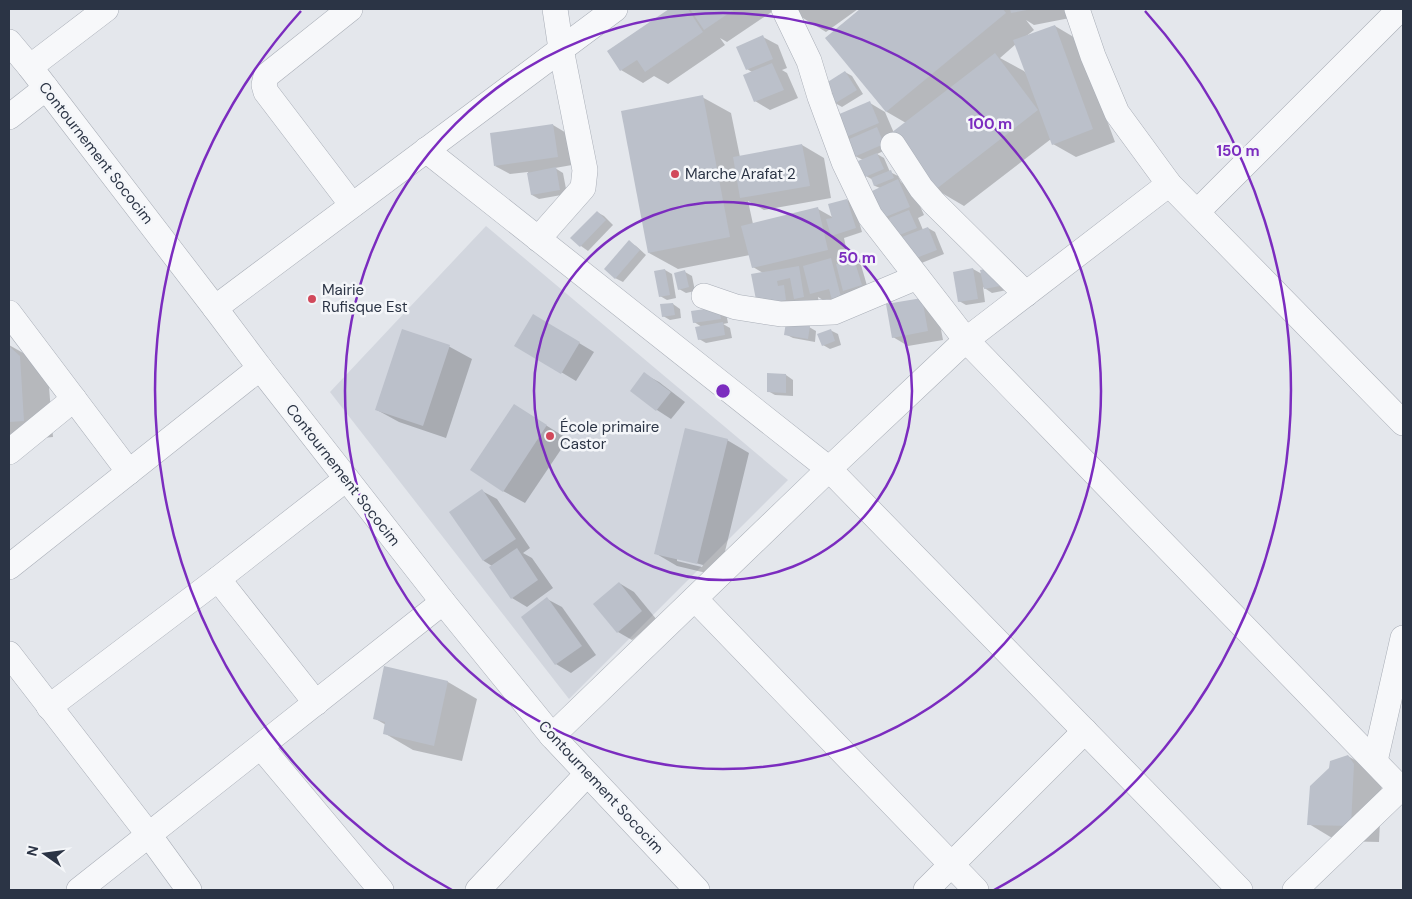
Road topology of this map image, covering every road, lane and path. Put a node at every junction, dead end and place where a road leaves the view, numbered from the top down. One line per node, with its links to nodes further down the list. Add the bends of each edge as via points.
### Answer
1 (106, 9): 10 (street)
2 (350, 9): 16 (street, via 266,76 264,85 266,92)
3 (554, 9): 9 (street)
4 (614, 9): 9 (street)
5 (784, 9): 19 (street, via 809,61 844,162 870,216)
6 (1077, 9): 15 (street, via 1117,114)
7 (1400, 9): 17 (street)
8 (9, 42): 10 (street, Contournement Sococim)
9 (561, 49): 14 (street); 18 (street, via 584,170 582,188)
10 (30, 67): 11 (street, Contournement Sococim)
11 (46, 88): 12 (street); 22 (street, Contournement Sococim)
12 (9, 117)
13 (893, 145): 20 (street, via 934,203)
14 (426, 150): 16 (street); 18 (street)
15 (1169, 184): 17 (street); 20 (street)
16 (352, 205): 22 (street)
17 (1197, 212): 27 (street)
18 (538, 239): 29 (street)
19 (917, 277): 21 (street, via 834,312 781,314 736,307); 24 (street)
20 (1026, 294): 24 (street)
21 (704, 296)
22 (215, 308): 25 (street, Contournement Sococim)
23 (9, 313): 26 (street)
24 (966, 340): 29 (street); 43 (street)
25 (260, 368): 30 (street); 31 (street, Contournement Sococim)
26 (74, 400): 28 (street); 30 (street)
27 (1400, 413)
28 (9, 452)
29 (829, 469): 34 (street); 40 (street)
30 (129, 472): 32 (street)
31 (346, 479): 33 (street); 35 (street, Contournement Sococim)
32 (10, 563)
33 (218, 580): 38 (street); 39 (street)
34 (695, 599): 41 (street); 47 (street)
35 (443, 602): 38 (street); 41 (street, Contournement Sococim)
36 (1403, 638): 43 (street)
37 (9, 654): 39 (street)
38 (316, 703): 42 (street)
39 (49, 707): 46 (street)
40 (1085, 731): 47 (street); 55 (street)
41 (552, 736): 44 (street, Contournement Sococim)
42 (261, 747): 46 (street); 50 (street)
43 (1374, 761): 45 (street)
44 (586, 774): 51 (street); 52 (street, Contournement Sococim)
45 (1402, 789): 56 (street)
46 (149, 835): 48 (street); 49 (street)
47 (951, 865): 53 (street); 54 (street)
48 (79, 890)
49 (189, 890)
50 (381, 890)
51 (478, 890)
52 (697, 890)
53 (926, 890)
54 (976, 890)
55 (1240, 890)
56 (1295, 890)

